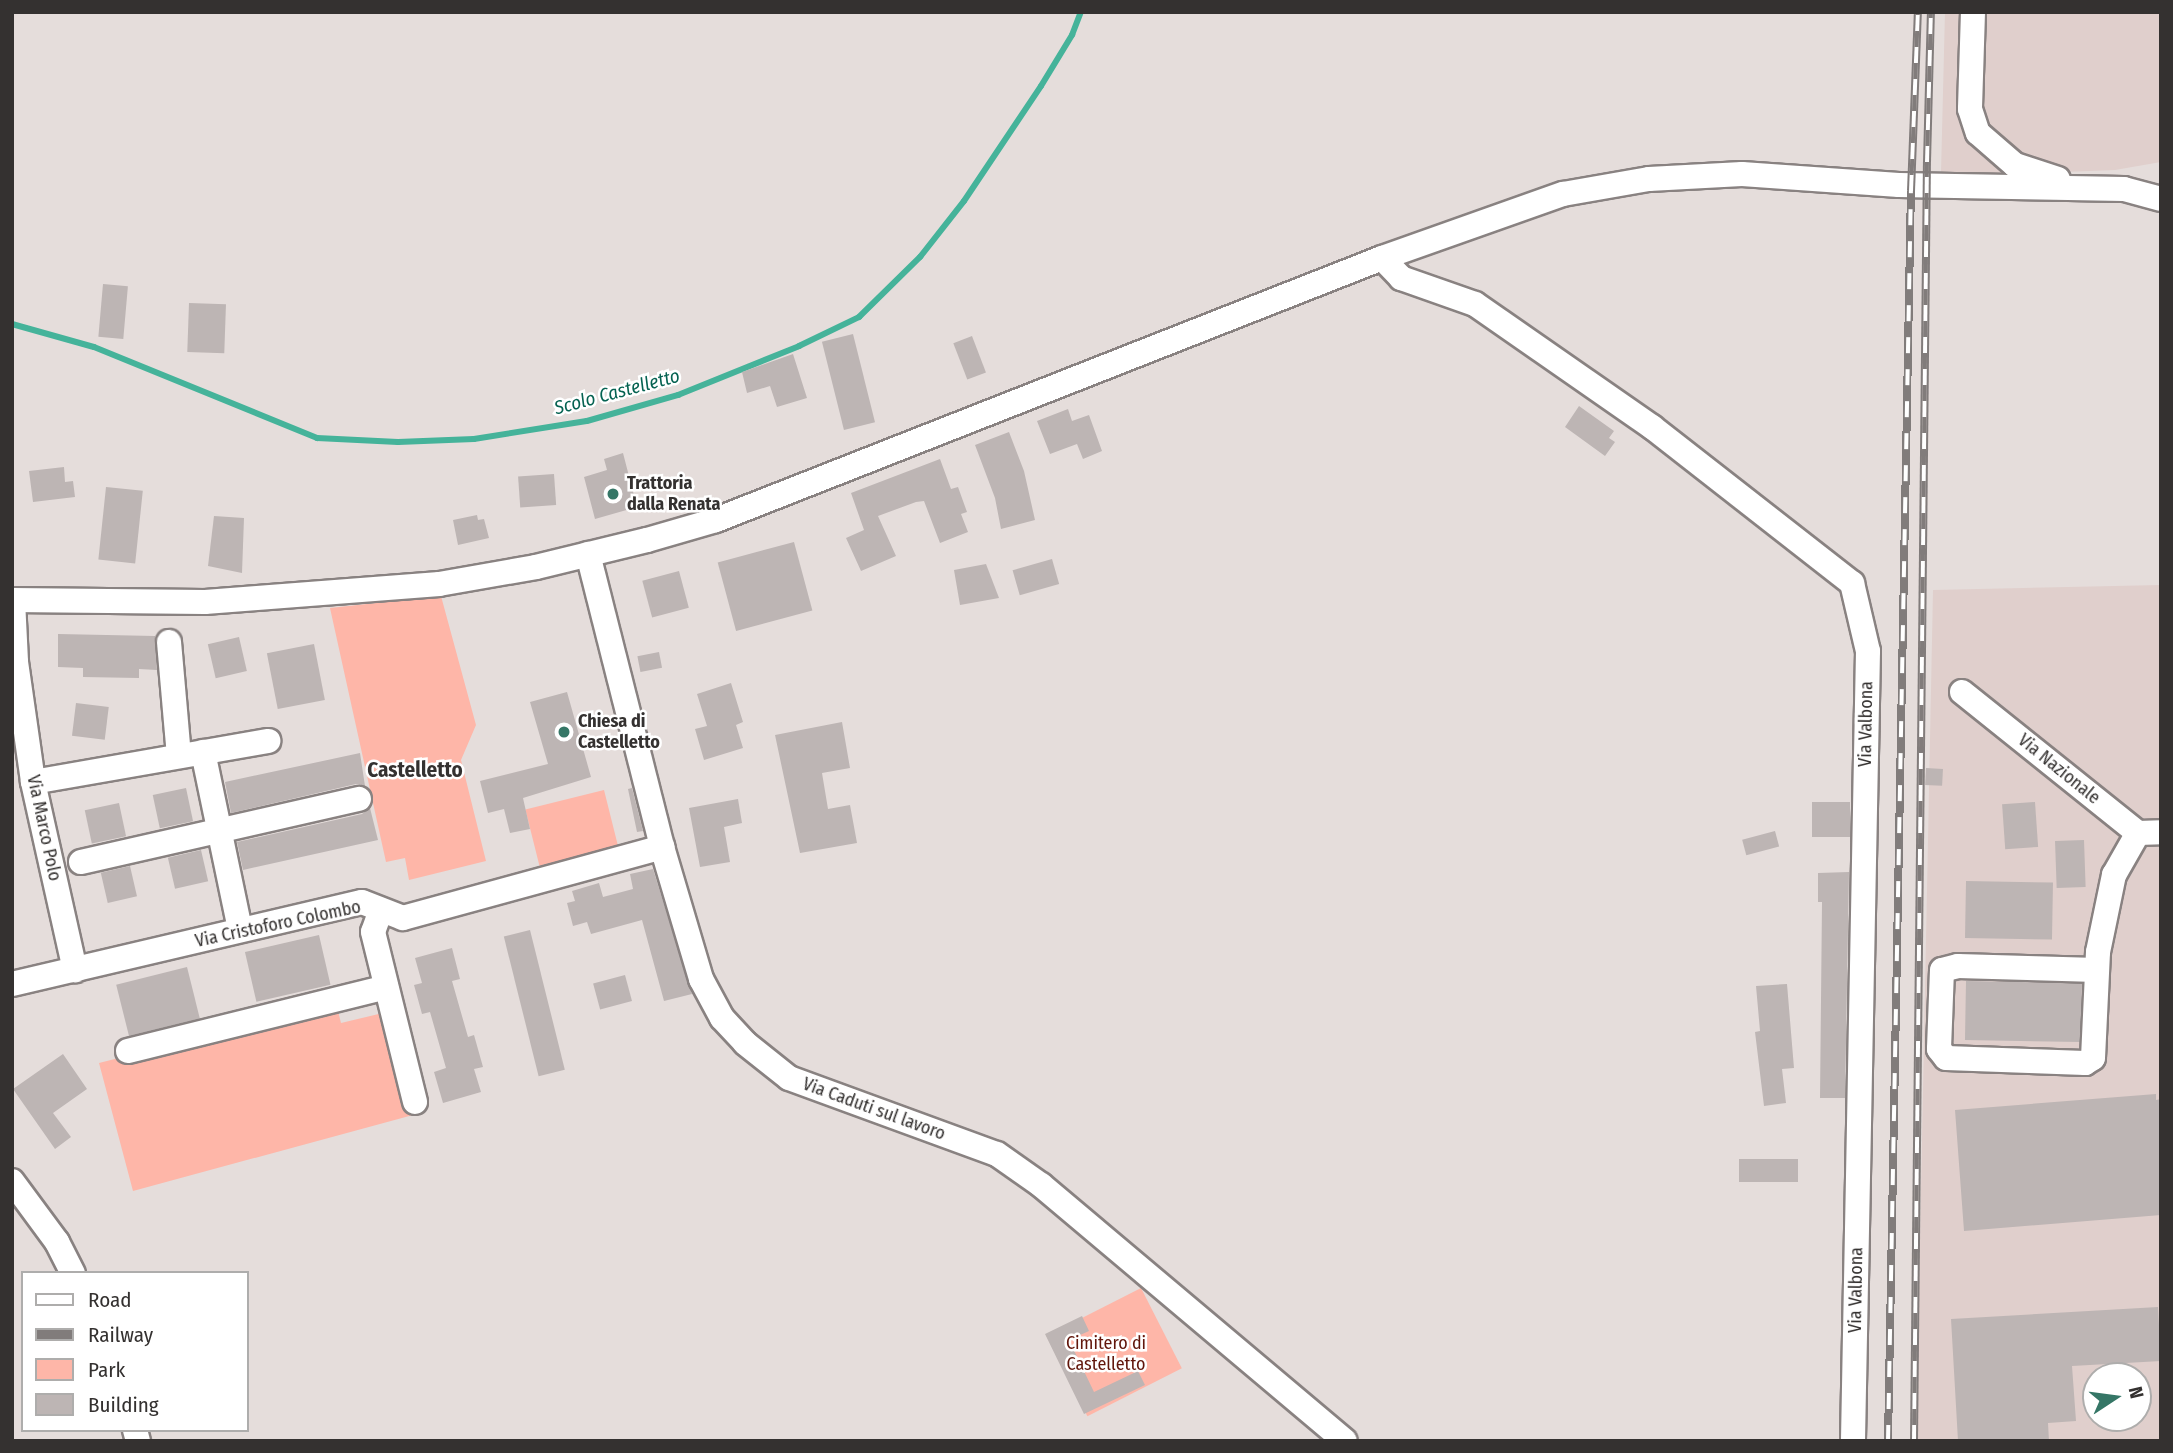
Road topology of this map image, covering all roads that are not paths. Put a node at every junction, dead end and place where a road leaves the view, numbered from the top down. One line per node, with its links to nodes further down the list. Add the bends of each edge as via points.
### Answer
1 (1973, 12): 3 (street, via 1970,95 1978,134 2015,165)
2 (2161, 178): 4 (street)
3 (2082, 187): 4 (street); 6 (street, via 1899,185 1742,174 1649,179 1563,194)
4 (2124, 189): 5 (street)
5 (2161, 199)
6 (1382, 258): 7 (street, via 716,520); 30 (street, Via Valbona, via 1401,278 1475,304 1520,335 1652,427 1852,583 1868,651)
7 (588, 554): 8 (street, via 439,584 296,597 205,602); 17 (street, Via Caduti sul lavoro)
8 (13, 600): 13 (street, Via Marco Polo, via 16,662)
9 (169, 642): 12 (street)
10 (1962, 692): 16 (street, Via Nazionale)
11 (268, 741): 12 (street)
12 (191, 754): 13 (street); 15 (street)
13 (33, 782): 21 (street, Via Marco Polo)
14 (359, 799): 15 (street)
15 (219, 830): 18 (street); 20 (street)
16 (2150, 833): 22 (street, via 2114,875)
17 (662, 847): 19 (street, Via Cristoforo Colombo, via 403,918); 29 (street, Via Caduti sul lavoro, via 701,979 722,1018 745,1043 789,1079 997,1154 1041,1185)
18 (81, 862)
19 (381, 910): 20 (street, Via Cristoforo Colombo, via 362,902); 24 (street, via 373,932)
20 (240, 929): 21 (street, Via Cristoforo Colombo)
21 (75, 970): 23 (street, Via Cristoforo Colombo)
22 (2097, 970): 22 (street, via 2093,1058 2085,1063 1946,1058 1939,1049 1942,970 1958,966)
23 (12, 984)
24 (386, 987): 25 (street); 26 (street)
25 (128, 1051)
26 (415, 1102)
27 (12, 1181): 28 (street, via 57,1242)
28 (72, 1271)
29 (1345, 1441)
30 (1853, 1441)

